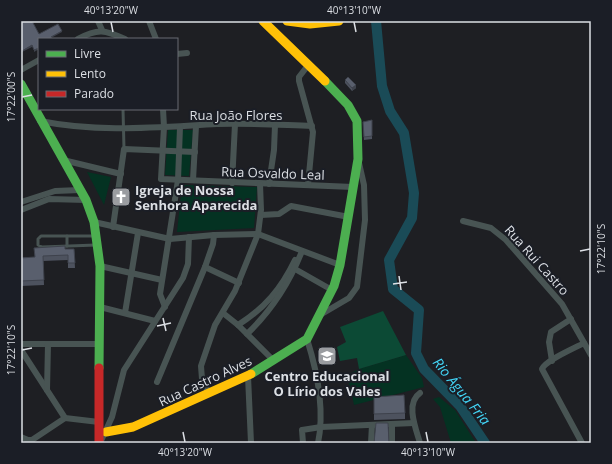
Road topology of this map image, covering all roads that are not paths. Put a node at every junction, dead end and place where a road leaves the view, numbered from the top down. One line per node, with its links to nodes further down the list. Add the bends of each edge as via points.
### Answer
1 (98, 21): 6 (street)
2 (149, 21): 9 (street)
3 (287, 21): 4 (street, via 310,24)
4 (339, 21)
5 (265, 22): 13 (street)
6 (102, 30): 7 (street); 8 (street)
7 (81, 38)
8 (122, 38)
9 (156, 38)
10 (187, 53): 11 (street)
11 (178, 54)
12 (38, 61): 14 (street)
13 (309, 64): 23 (street, via 299,81); 30 (street, via 356,116)
14 (21, 70)
15 (21, 84): 18 (street)
16 (123, 110): 25 (lane)
17 (163, 110): 24 (street)
18 (40, 120): 25 (street, Rua João Flores, via 74,127); 31 (street)
19 (235, 124): 20 (street, Rua João Flores); 22 (street, Rua João Flores); 35 (street)
20 (276, 125): 23 (street, Rua João Flores); 37 (street)
21 (180, 126): 22 (street, Rua João Flores); 24 (street, Rua João Flores); 28 (street)
22 (196, 126): 29 (street)
23 (312, 126): 38 (street, via 313,146)
24 (164, 127): 25 (street, Rua João Flores); 27 (street)
25 (124, 128): 26 (lane)
26 (124, 149): 27 (street); 32 (street)
27 (162, 151): 28 (street); 33 (street, Rua Osvaldo Leal, via 161,179)
28 (179, 152): 29 (street); 33 (street)
29 (195, 152): 34 (street)
30 (358, 158): 39 (street); 70 (street, via 364,185 365,220 357,287 349,298)
31 (63, 160): 32 (street); 40 (street)
32 (121, 174): 48 (street)
33 (178, 180): 34 (street, Rua Osvaldo Leal); 54 (street)
34 (193, 180): 35 (street, Rua Osvaldo Leal)
35 (232, 183): 36 (street, Rua Osvaldo Leal)
36 (260, 184): 37 (street, Rua Osvaldo Leal); 44 (street)
37 (269, 184): 38 (street, Rua Osvaldo Leal)
38 (308, 185): 39 (street, Rua Osvaldo Leal)
39 (353, 187): 45 (street)
40 (80, 190): 41 (street); 42 (street, via 55,191)
41 (86, 200): 43 (street, via 48,199); 47 (street)
42 (21, 202)
43 (21, 210)
44 (261, 215): 45 (street, via 279,214 291,206); 50 (street)
45 (349, 217): 58 (street)
46 (463, 221): 71 (street, Rua Rui Castro, via 484,225 496,231 560,300)
47 (94, 222): 48 (street); 55 (street)
48 (113, 227): 49 (street)
49 (138, 233): 54 (street); 62 (street)
50 (258, 234): 51 (street); 57 (street); 64 (street)
51 (214, 235): 53 (street); 60 (street)
52 (67, 236): 55 (lane); 56 (lane); 56 (lane, via 41,236 38,239 38,245 42,247)
53 (189, 237): 54 (street); 67 (street, via 185,275)
54 (170, 239): 63 (street)
55 (97, 240): 56 (lane); 59 (street)
56 (67, 246)
57 (301, 250): 58 (street); 61 (street); 73 (street, via 271,298 258,312)
58 (340, 265): 65 (street)
59 (100, 266): 62 (street); 66 (street)
60 (205, 267): 64 (street); 85 (street)
61 (295, 269): 65 (street); 74 (street, via 272,308)
62 (131, 274): 63 (street); 68 (street)
63 (162, 280): 67 (street, via 160,298)
64 (239, 283): 69 (street)
65 (332, 290): 70 (street)
66 (100, 307): 68 (street); 79 (street)
67 (165, 307): 72 (street)
68 (125, 313): 72 (street)
69 (223, 313): 73 (street); 88 (street, via 215,325 201,366 202,379)
70 (320, 315): 75 (street)
71 (570, 319): 76 (street, Rua Rui Castro); 82 (street, via 551,332 549,342)
72 (156, 321): 95 (street, via 124,370)
73 (238, 325): 74 (street)
74 (247, 334): 83 (street)
75 (307, 339): 83 (street, Rua Castro Alves); 94 (street, via 316,378)
76 (584, 343): 81 (street, Rua Rui Castro); 82 (street)
77 (21, 344): 78 (street)
78 (48, 344): 79 (street); 86 (street)
79 (100, 344): 90 (street)
80 (21, 350): 86 (street)
81 (591, 355)
82 (552, 361): 104 (street, via 544,366 543,372)
83 (274, 362): 84 (street, Rua Castro Alves)
84 (248, 376): 88 (street, Rua Castro Alves); 98 (street)
85 (157, 382)
86 (47, 390): 89 (street)
87 (420, 393): 91 (street, via 413,400)
88 (209, 394): 95 (street, Rua Castro Alves, via 146,422)
89 (65, 418): 90 (street); 96 (street, via 32,440)
90 (98, 422): 97 (street)
91 (414, 422): 92 (street); 103 (street)
92 (392, 424): 93 (street); 102 (street)
93 (372, 425): 94 (street); 101 (street)
94 (321, 427): 99 (street, via 302,430); 100 (street)
95 (106, 432): 97 (street)
96 (21, 436)
97 (99, 443)
98 (251, 443)
99 (303, 443)
100 (318, 443)
101 (372, 443)
102 (392, 443)
103 (420, 443)
104 (582, 443)

